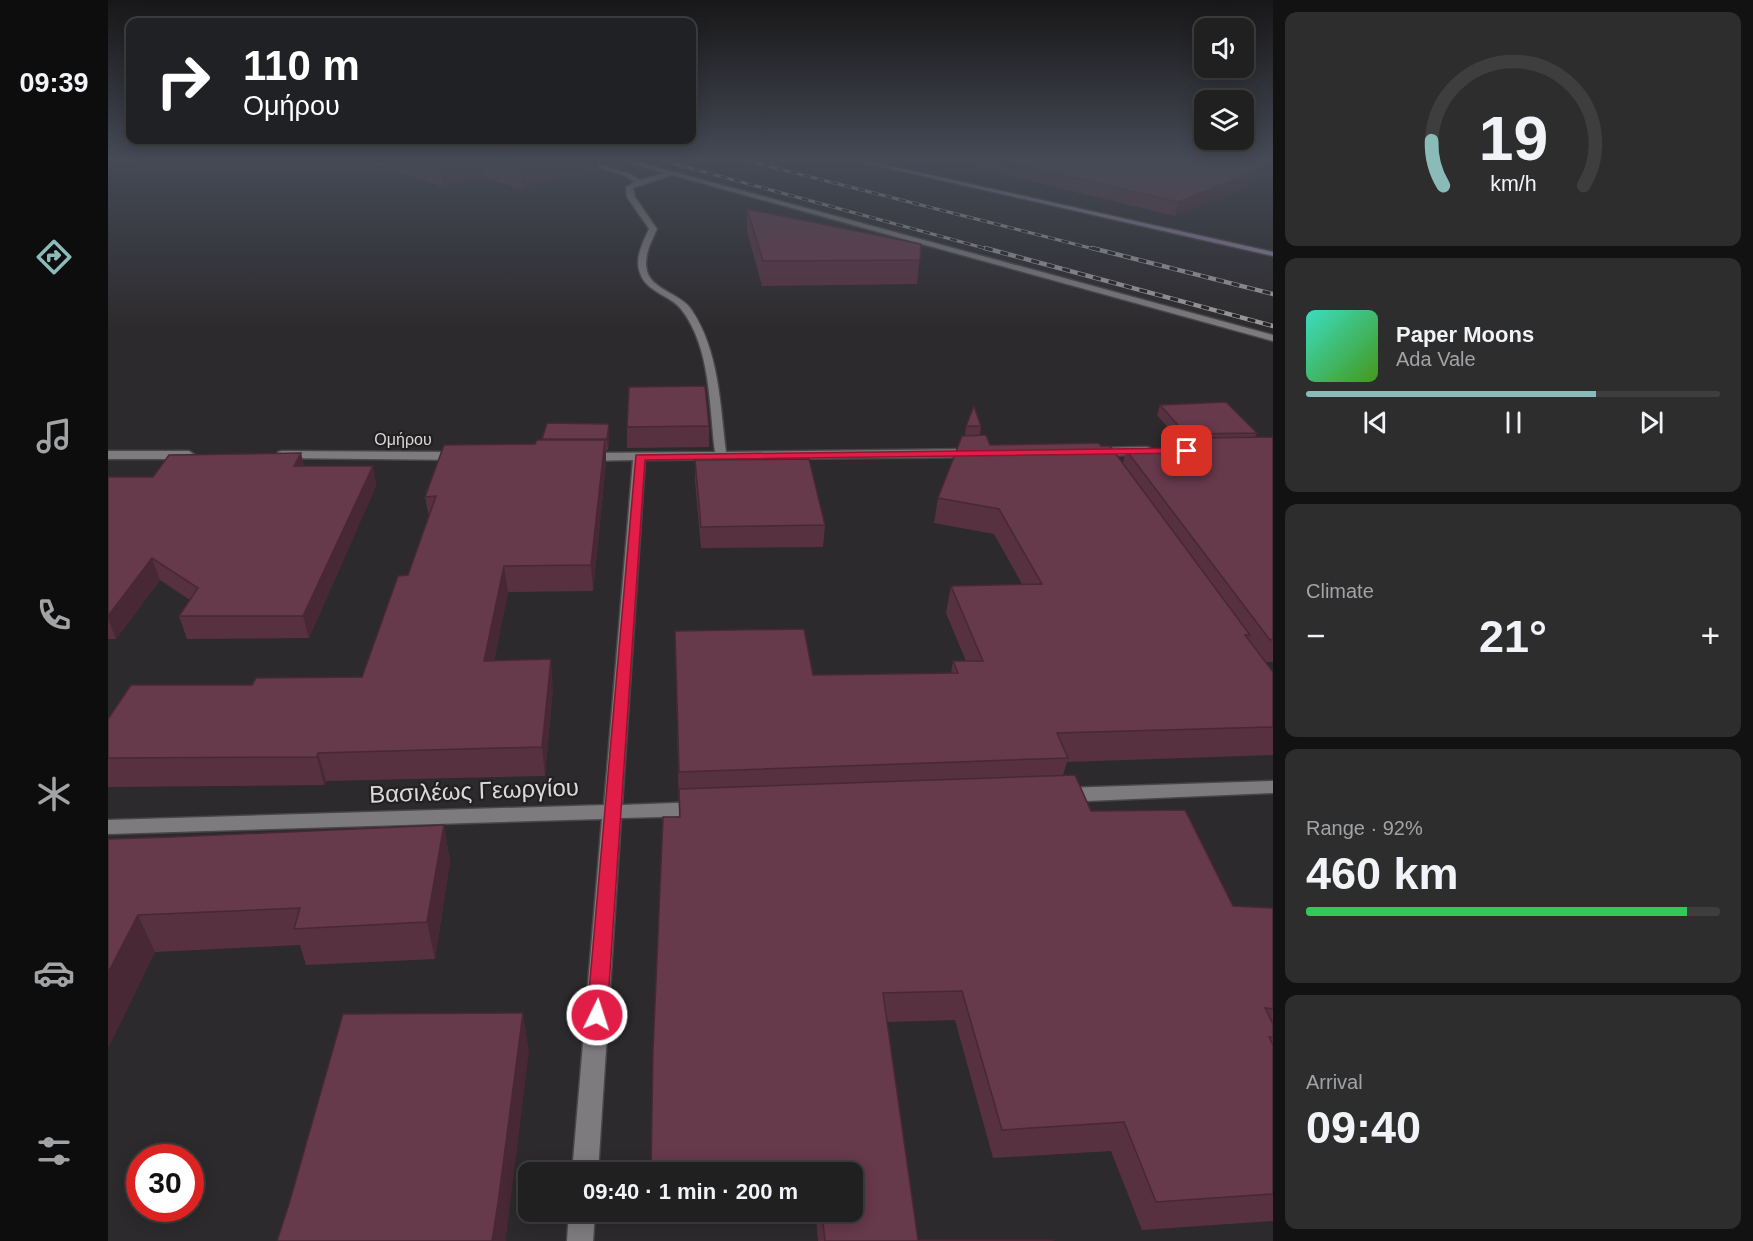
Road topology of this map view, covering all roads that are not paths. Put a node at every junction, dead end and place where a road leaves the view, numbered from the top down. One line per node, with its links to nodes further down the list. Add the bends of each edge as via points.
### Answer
1 (644, 216): 12 (street, via 653,229 642,260 645,276 676,297 696,323 705,347)
2 (829, 216): 5 (street)
3 (1104, 216): 4 (main road)
4 (1273, 254)
5 (1273, 338)
6 (1158, 451): 7 (street, via 1104,457)
7 (1077, 452)
8 (994, 453): 12 (street)
9 (198, 455): 13 (street)
10 (269, 455): 11 (street, Ομήρου)
11 (472, 456)
12 (721, 456): 15 (street)
13 (110, 457)
14 (568, 457): 15 (street)
15 (639, 457): 19 (street)
16 (1273, 787): 17 (street)
17 (1049, 796)
18 (719, 808): 19 (street, Βασιλέως Γεωργίου)
19 (612, 812): 20 (street, Βασιλέως Γεωργίου); 21 (street)
20 (108, 827)
21 (586, 1162)
22 (581, 1222): 23 (street)
23 (580, 1241)

